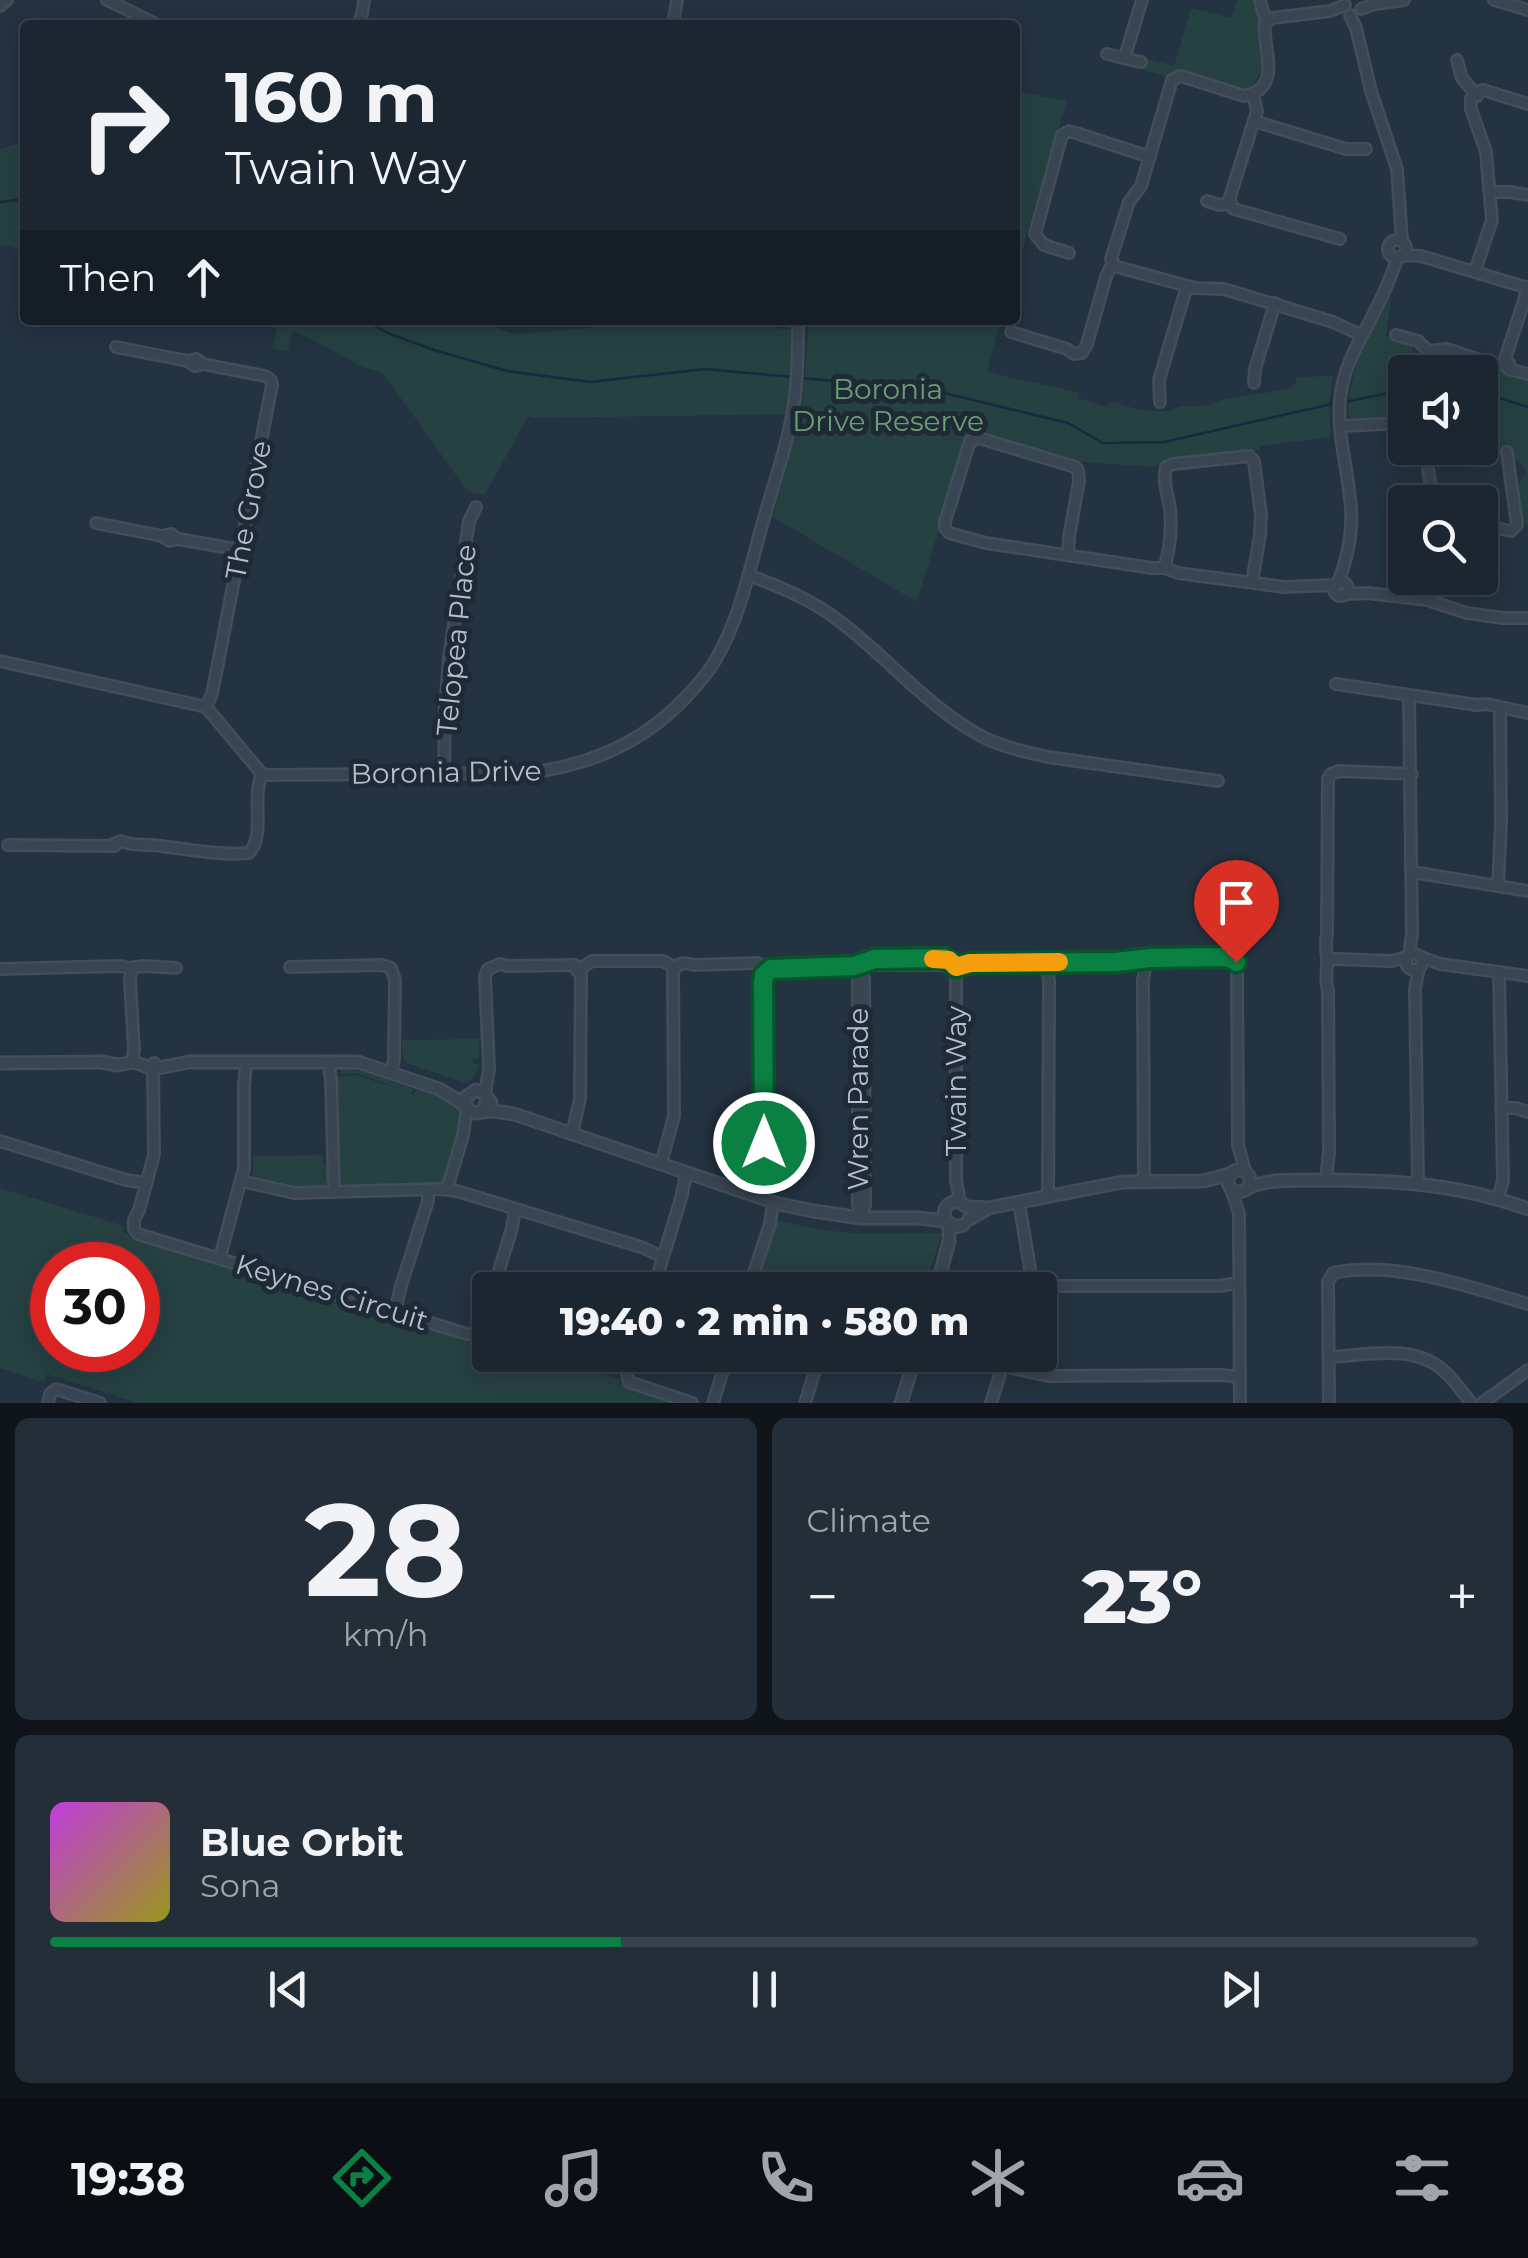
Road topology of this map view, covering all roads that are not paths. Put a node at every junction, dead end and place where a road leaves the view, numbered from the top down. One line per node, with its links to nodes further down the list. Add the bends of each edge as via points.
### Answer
1 (7, 0): 7 (street)
2 (106, 0): 10 (street)
3 (1142, 0): 13 (street)
4 (1260, 0): 11 (street)
5 (1404, 0): 8 (street)
6 (1497, 0): 9 (street)
7 (0, 6)
8 (1352, 6): 11 (street); 27 (street, via 1397,168)
9 (1528, 10)
10 (148, 20)
11 (1269, 21): 16 (street, via 1267,77)
12 (1107, 54): 13 (street)
13 (1125, 56): 15 (street)
14 (1458, 60): 17 (street)
15 (1141, 62)
16 (1253, 94): 19 (street); 21 (street, via 1176,82)
17 (1476, 95): 18 (street); 22 (street, via 1470,104)
18 (1528, 104)
19 (1254, 121): 20 (street, via 1346,149); 25 (street)
20 (1366, 148)
21 (1150, 157): 28 (street, via 1081,136 1066,138 1035,234 1044,245); 29 (street, via 1129,202)
22 (1490, 192): 23 (street); 30 (street, via 1492,220)
23 (1528, 195)
24 (1208, 201): 25 (street)
25 (1231, 202): 26 (street)
26 (1340, 240)
27 (1399, 249): 30 (street); 37 (street)
28 (1069, 252)
29 (1114, 262): 31 (street); 35 (street, via 1078,349)
30 (1477, 272): 32 (street)
31 (1187, 286): 33 (street); 42 (street, via 1159,380)
32 (1527, 293): 39 (street)
33 (1275, 304): 37 (street); 41 (street)
34 (798, 325): 54 (street, Boronia Drive, via 787,439)
35 (1011, 332)
36 (1396, 334): 39 (street, via 1428,351)
37 (1360, 337): 44 (street, via 1341,392)
38 (116, 347): 51 (street, The Grove, via 271,380)
39 (1506, 363): 40 (street)
40 (1525, 374)
41 (1254, 383)
42 (1160, 402)
43 (1388, 425): 44 (street)
44 (1340, 428): 56 (street, via 1352,525)
45 (1508, 452): 47 (street)
46 (1523, 471): 47 (street)
47 (1510, 473): 50 (street, via 1512,522)
48 (476, 507): 68 (street, Telopea Place, via 449,658)
49 (96, 523): 51 (street)
50 (1498, 527)
51 (240, 550): 63 (street, The Grove)
52 (1066, 555): 52 (street, via 1075,473 979,438 970,441 948,514 950,528 986,543); 53 (street)
53 (1164, 565): 55 (street); 55 (street, via 1168,472 1181,464 1249,456 1261,515)
54 (748, 575): 68 (street, Boronia Drive, via 716,660 676,708 633,740 561,769); 69 (street, via 820,608 988,740 1048,757)
55 (1254, 582): 56 (street)
56 (1341, 587): 58 (street)
57 (1430, 595): 58 (street)
58 (1429, 600): 59 (street, via 1467,614)
59 (1528, 618)
60 (0, 662): 63 (street)
61 (1336, 684): 62 (street)
62 (1413, 696): 64 (street); 66 (street)
63 (206, 708): 67 (street)
64 (1502, 711): 65 (street); 72 (street)
65 (1528, 713)
66 (1412, 771): 71 (street); 77 (street, via 1328,776 1325,949)
67 (262, 774): 68 (street, Boronia Drive); 70 (street, via 257,841 248,853 121,841)
68 (444, 774)
69 (1218, 781)
70 (8, 845)
71 (1412, 875): 72 (street); 75 (street)
72 (1495, 886): 73 (street)
73 (1528, 891)
74 (1142, 959): 76 (street); 105 (street, via 1236,962); 113 (street)
75 (1414, 961): 77 (street); 87 (street); 115 (street)
76 (1050, 962): 82 (street); 123 (street)
77 (1331, 962): 112 (street, via 1325,978)
78 (858, 966): 82 (street, Twain Way, via 875,959 944,958); 86 (street, Twain Way); 132 (street, Wren Parade, via 864,978)
79 (290, 967): 95 (street, via 372,966 387,972 394,988)
80 (0, 968): 84 (street)
81 (176, 968): 84 (street)
82 (954, 968): 130 (street, Twain Way)
83 (677, 969): 85 (street, via 663,961 592,961); 86 (street, via 683,963 750,964); 106 (street, via 674,1112)
84 (132, 971): 89 (street)
85 (577, 971): 93 (street, via 494,971 487,988); 103 (street, via 580,1099)
86 (768, 971): 122 (street, via 764,1143)
87 (1502, 973): 88 (street); 100 (street)
88 (1528, 976)
89 (132, 1058): 92 (street); 94 (street)
90 (244, 1062): 91 (street); 94 (street, via 169,1060); 110 (street)
91 (332, 1062): 95 (street); 121 (street)
92 (0, 1063)
93 (488, 1063): 97 (street); 98 (street)
94 (154, 1067): 116 (street, Keynes Circuit, via 154,1155)
95 (388, 1071): 96 (street)
96 (439, 1089): 97 (street); 99 (street)
97 (471, 1092): 98 (street); 99 (street, via 465,1100)
98 (486, 1097): 99 (street, via 486,1106); 102 (street)
99 (473, 1110): 102 (street); 120 (street)
100 (1500, 1111): 101 (street); 124 (street)
101 (1528, 1112)
102 (514, 1114): 103 (street)
103 (570, 1133): 106 (street)
104 (0, 1141): 116 (street)
105 (1238, 1145): 107 (street); 108 (street)
106 (659, 1164): 109 (street)
107 (1246, 1172): 108 (street); 111 (street); 119 (street)
108 (1230, 1173): 114 (street); 118 (street)
109 (688, 1174): 122 (street); 134 (street)
110 (242, 1178): 121 (street, via 290,1192); 135 (street)
111 (1272, 1180): 112 (street); 119 (street)
112 (1329, 1180): 115 (street)
113 (1144, 1181): 114 (street); 123 (street)
114 (1204, 1181): 118 (street)
115 (1415, 1182): 124 (street)
116 (146, 1186): 135 (street, Keynes Circuit, via 134,1229)
117 (425, 1189): 120 (street); 121 (street); 145 (street, via 428,1201)
118 (1231, 1189): 119 (street); 131 (street)
119 (1247, 1189): 131 (street)
120 (449, 1190): 129 (street)
121 (332, 1192)
122 (747, 1194): 125 (street)
123 (1052, 1196): 126 (street)
124 (1496, 1198): 128 (street)
125 (776, 1203): 132 (street); 139 (street)
126 (1017, 1203): 127 (street); 141 (street)
127 (988, 1208): 130 (street); 133 (street)
128 (1524, 1208)
129 (518, 1210): 134 (street); 137 (street)
130 (953, 1211): 132 (street); 133 (street, via 956,1227); 133 (street, via 969,1213); 136 (street)
131 (1238, 1213): 142 (street)
132 (861, 1218)
133 (965, 1223): 136 (street)
134 (664, 1254): 138 (street)
135 (218, 1257): 145 (street, Keynes Circuit)
136 (945, 1260): 140 (street)
137 (499, 1272)
138 (658, 1272)
139 (754, 1272)
140 (941, 1272)
141 (1029, 1272)
142 (1239, 1286): 143 (street); 155 (street)
143 (1057, 1287)
144 (1528, 1304): 147 (street, via 1418,1275 1336,1272 1328,1282)
145 (393, 1311): 146 (street, Keynes Circuit)
146 (472, 1334)
147 (1329, 1354): 164 (street); 165 (street, via 1418,1356 1442,1368)
148 (1528, 1370): 166 (street)
149 (627, 1372): 158 (street, via 629,1382)
150 (723, 1372): 159 (street)
151 (815, 1372): 160 (street)
152 (911, 1372): 161 (street)
153 (1000, 1372): 162 (street)
154 (1033, 1372): 155 (street)
155 (1240, 1374): 163 (street)
156 (48, 1403): 157 (street, via 56,1390)
157 (100, 1403)
158 (692, 1403)
159 (713, 1403)
160 (805, 1403)
161 (901, 1403)
162 (991, 1403)
163 (1240, 1403)
164 (1329, 1403)
165 (1468, 1403)
166 (1482, 1403)

